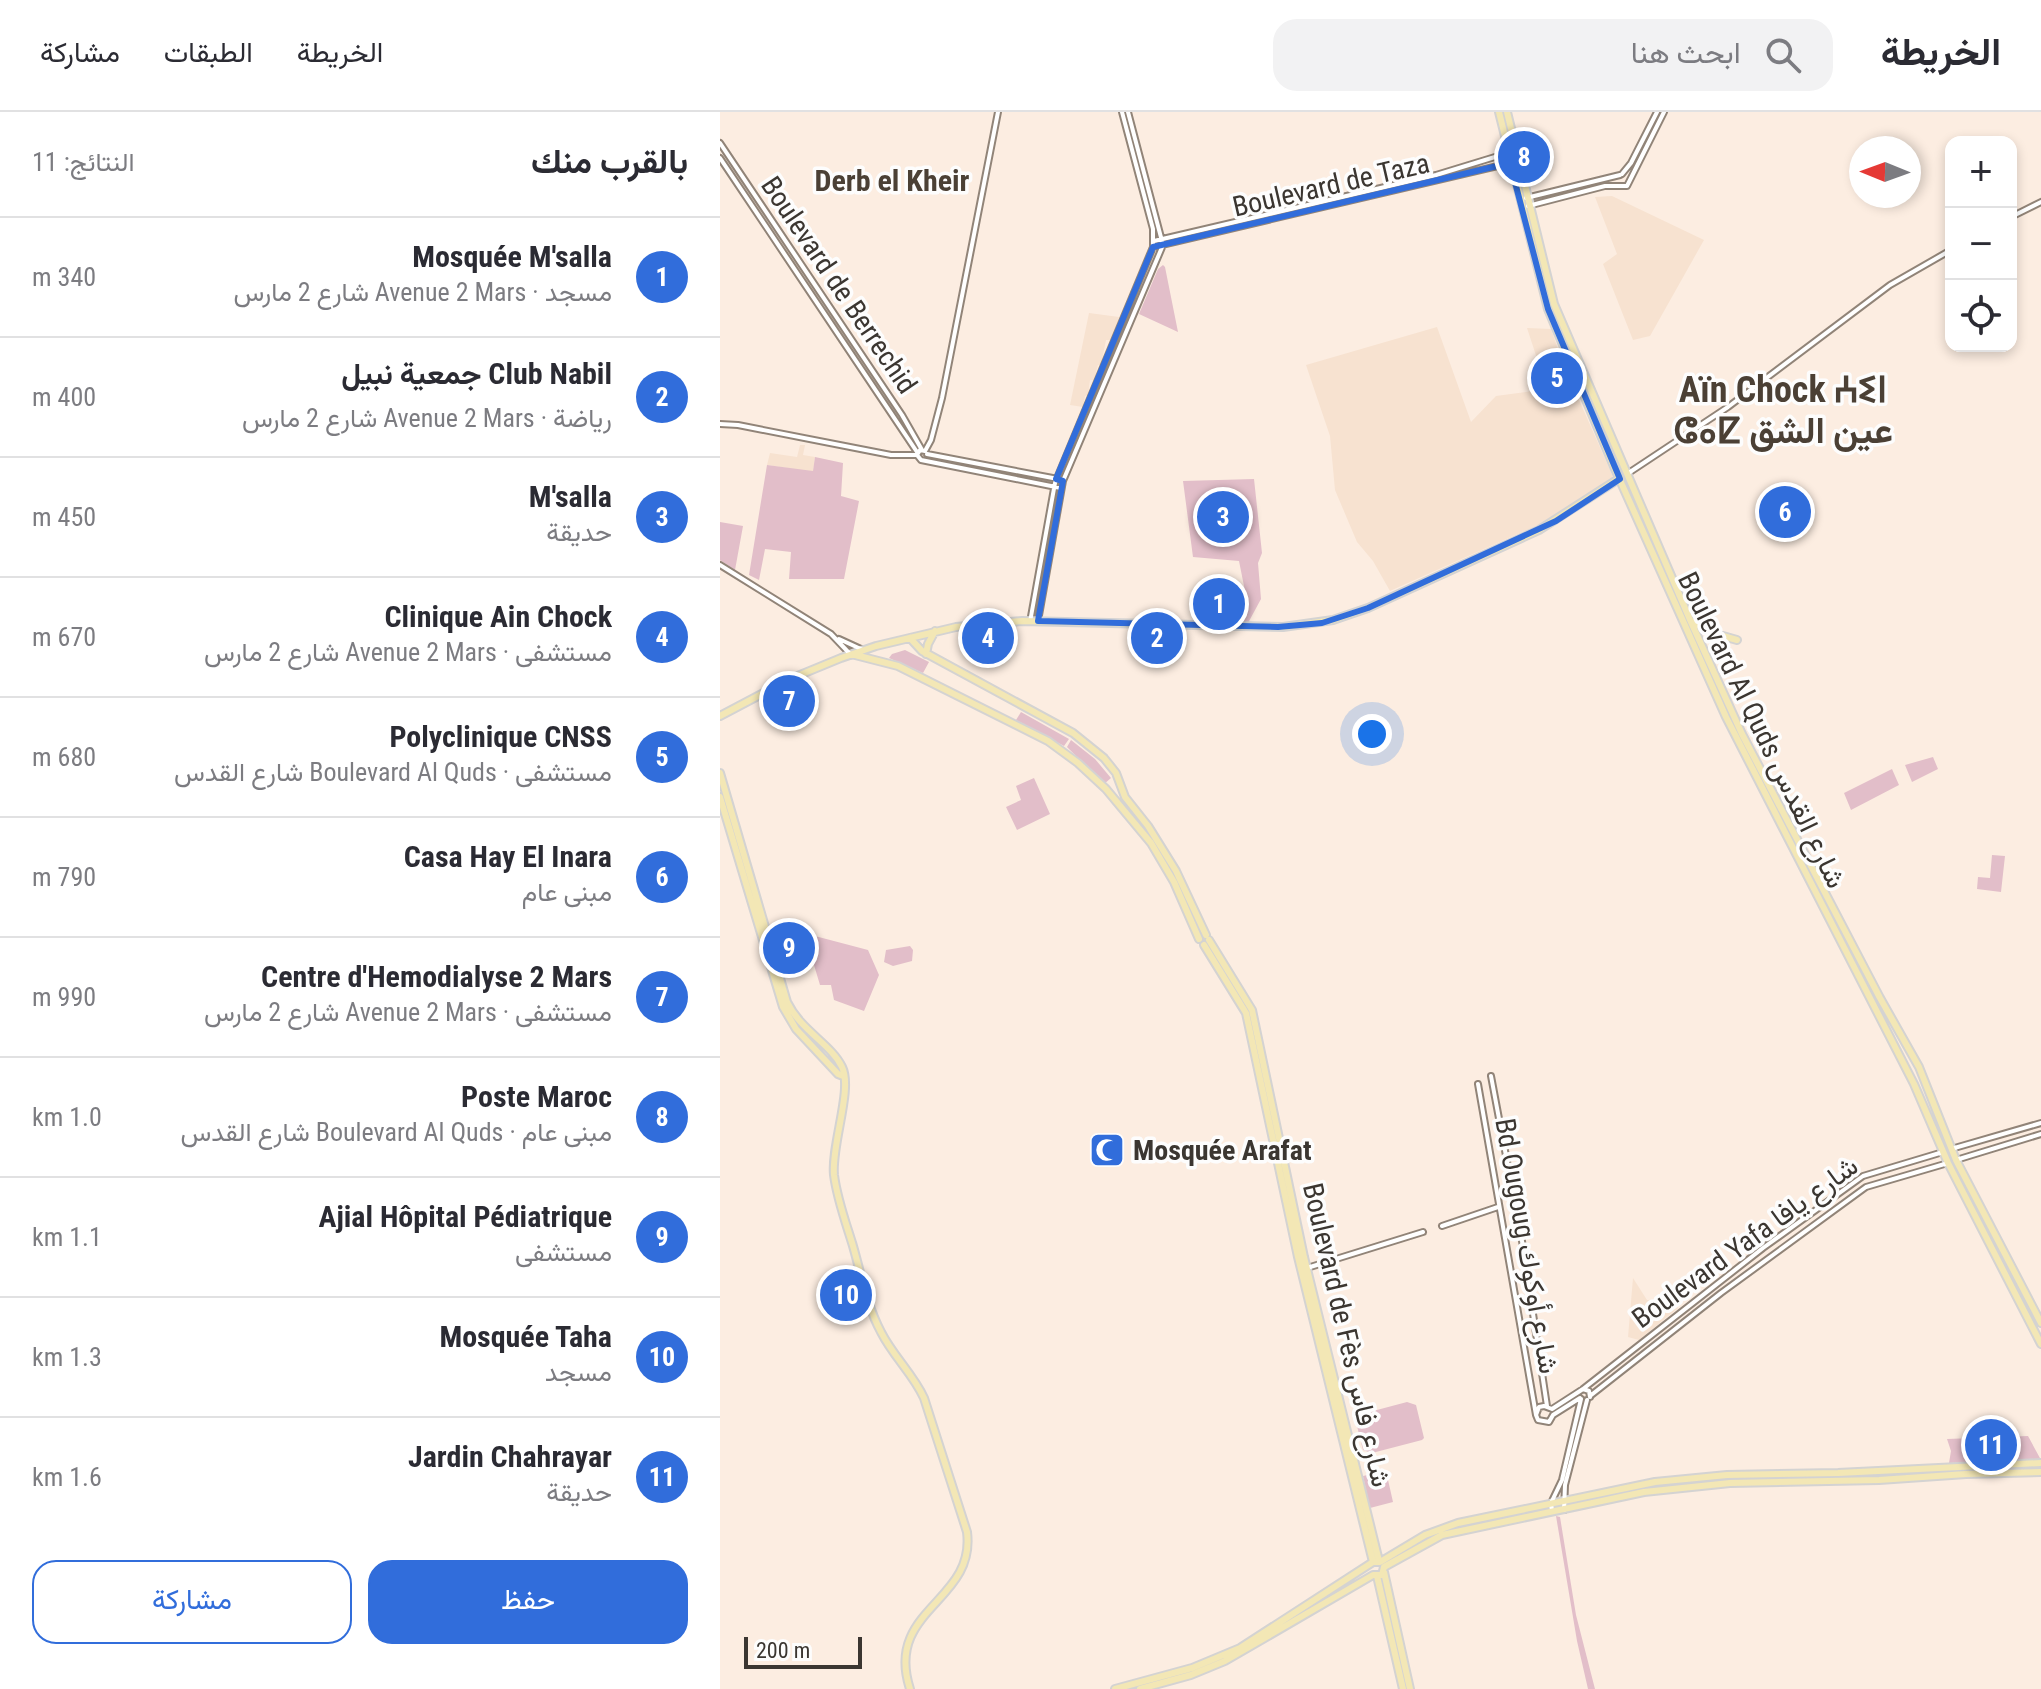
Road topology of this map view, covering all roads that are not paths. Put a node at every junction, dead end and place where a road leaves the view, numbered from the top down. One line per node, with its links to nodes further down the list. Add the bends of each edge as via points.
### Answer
1 (998, 112): 25 (street, via 942,398)
2 (1125, 112): 16 (street); 17 (street)
3 (1499, 112): 9 (main road, Boulevard Al Quds شارع القدس)
4 (1507, 112): 8 (main road, Boulevard Al Quds شارع القدس)
5 (1657, 112): 13 (street)
6 (1664, 112): 14 (street)
7 (720, 143): 25 (street, Boulevard de Berrechid, via 902,415)
8 (1516, 150): 9 (street, Boulevard de Taza); 11 (main road, Boulevard Al Quds شارع القدس)
9 (1508, 153): 12 (main road, Boulevard Al Quds شارع القدس); 21 (street, Boulevard de Taza)
10 (720, 158): 25 (street, Boulevard de Berrechid)
11 (1519, 161): 12 (street, Boulevard de Taza); 19 (main road, Boulevard Al Quds شارع القدس)
12 (1510, 163): 19 (main road, Boulevard Al Quds شارع القدس); 21 (street, Boulevard de Taza)
13 (1621, 174): 14 (street); 15 (street); 19 (street)
14 (1629, 179): 15 (street, via 1627,186)
15 (1619, 186): 19 (street)
16 (1150, 194): 17 (street); 21 (street)
17 (1143, 196): 22 (street)
18 (2041, 202): 20 (street)
19 (1524, 203): 26 (main road, Boulevard Al Quds شارع القدس, via 1556,309); 28 (main road, Boulevard Al Quds شارع القدس, via 1551,317)
20 (2017, 214)
21 (1163, 243): 22 (street, Boulevard de Taza); 29 (street)
22 (1154, 244): 27 (street)
23 (1945, 253): 26 (street, via 1890,285 1728,407)
24 (720, 424): 25 (street, via 891,455)
25 (922, 454): 27 (street); 30 (street)
26 (1627, 474): 28 (main road); 34 (main road, Boulevard Al Quds شارع القدس)
27 (1056, 479): 29 (street); 30 (street)
28 (1620, 479): 33 (main road, via 1539,530 1368,608 1322,623 1278,627); 52 (main road, Boulevard Al Quds شارع القدس, via 1724,712 1914,1084)
29 (1063, 481): 31 (street)
30 (1054, 486): 31 (street); 33 (street)
31 (1061, 488): 33 (street)
32 (720, 565): 36 (street)
33 (1034, 622): 35 (main road)
34 (1691, 622): 38 (main road); 51 (main road, Boulevard Al Quds شارع القدس, via 1742,734 1919,1067)
35 (935, 631): 37 (main road); 40 (main road)
36 (837, 638): 39 (street); 41 (street)
37 (910, 638): 39 (main road); 40 (main road, Boulevard de Fès شارع فاس)
38 (1737, 640)
39 (863, 650): 41 (main road)
40 (926, 654): 45 (main road, Boulevard de Fès شارع فاس, via 1073,733 1104,758 1176,871)
41 (851, 655): 42 (main road); 45 (main road, Boulevard de Fès شارع فاس, via 898,666 1048,741 1078,763 1151,843)
42 (720, 716)
43 (720, 773): 46 (main road, via 787,1002 805,1029 838,1061)
44 (720, 797): 46 (main road, via 781,1003 796,1029)
45 (1204, 940): 58 (main road, Boulevard de Fès شارع فاس, via 1252,1010); 71 (main road, Boulevard de Fès شارع فاس, via 1246,1013 1298,1257)
46 (843, 1076): 73 (main road, via 834,1155 842,1206 879,1329 918,1385 927,1408 968,1542 958,1579 912,1634 906,1661)
47 (1491, 1076): 63 (street, Bd Ougoug شارع أوكوك)
48 (1478, 1084): 55 (street, Bd Ougoug شارع أوكوك)
49 (2041, 1123): 51 (street)
50 (2041, 1134): 53 (street)
51 (1951, 1149): 53 (main road, Boulevard Al Quds شارع القدس)
52 (1943, 1152): 54 (main road, Boulevard Al Quds شارع القدس); 61 (street, Boulevard Yafa شارع يافا, via 1863,1176 1763,1248)
53 (1956, 1160): 59 (main road, Boulevard Al Quds شارع القدس)
54 (1948, 1163): 60 (main road, Boulevard Al Quds شارع القدس); 61 (street, Boulevard Yafa شارع يافا, via 1866,1187)
55 (1498, 1207): 56 (street); 64 (street, Bd Ougoug شارع أوكوك)
56 (1442, 1226)
57 (1423, 1232): 58 (street)
58 (1307, 1268): 71 (main road, Boulevard de Fès شارع فاس)
59 (2041, 1323)
60 (2041, 1344)
61 (1583, 1396): 62 (street, Boulevard Yafa شارع يافا); 63 (street, Boulevard Yafa شارع يافا); 65 (street); 68 (street)
62 (1563, 1409): 63 (street, Boulevard Yafa شارع يافا); 65 (street, via 1571,1412)
63 (1550, 1410): 64 (street, via 1539,1407); 64 (street, via 1549,1422)
64 (1536, 1415)
65 (1575, 1423): 69 (street)
66 (2041, 1463): 68 (main road, via 1705,1476)
67 (2041, 1472): 70 (main road, via 1706,1484)
68 (1562, 1501): 69 (main road); 70 (street)
69 (1552, 1507): 70 (main road); 71 (main road, via 1442,1535)
70 (1564, 1510)
71 (1378, 1565): 72 (main road); 72 (main road); 74 (main road, via 1240,1648 1192,1668); 77 (main road, Boulevard de Fès شارع فاس)
72 (1375, 1576): 75 (main road, via 1225,1661); 76 (main road)
73 (910, 1689)
74 (1115, 1689)
75 (1140, 1689)
76 (1403, 1689)
77 (1410, 1689)

